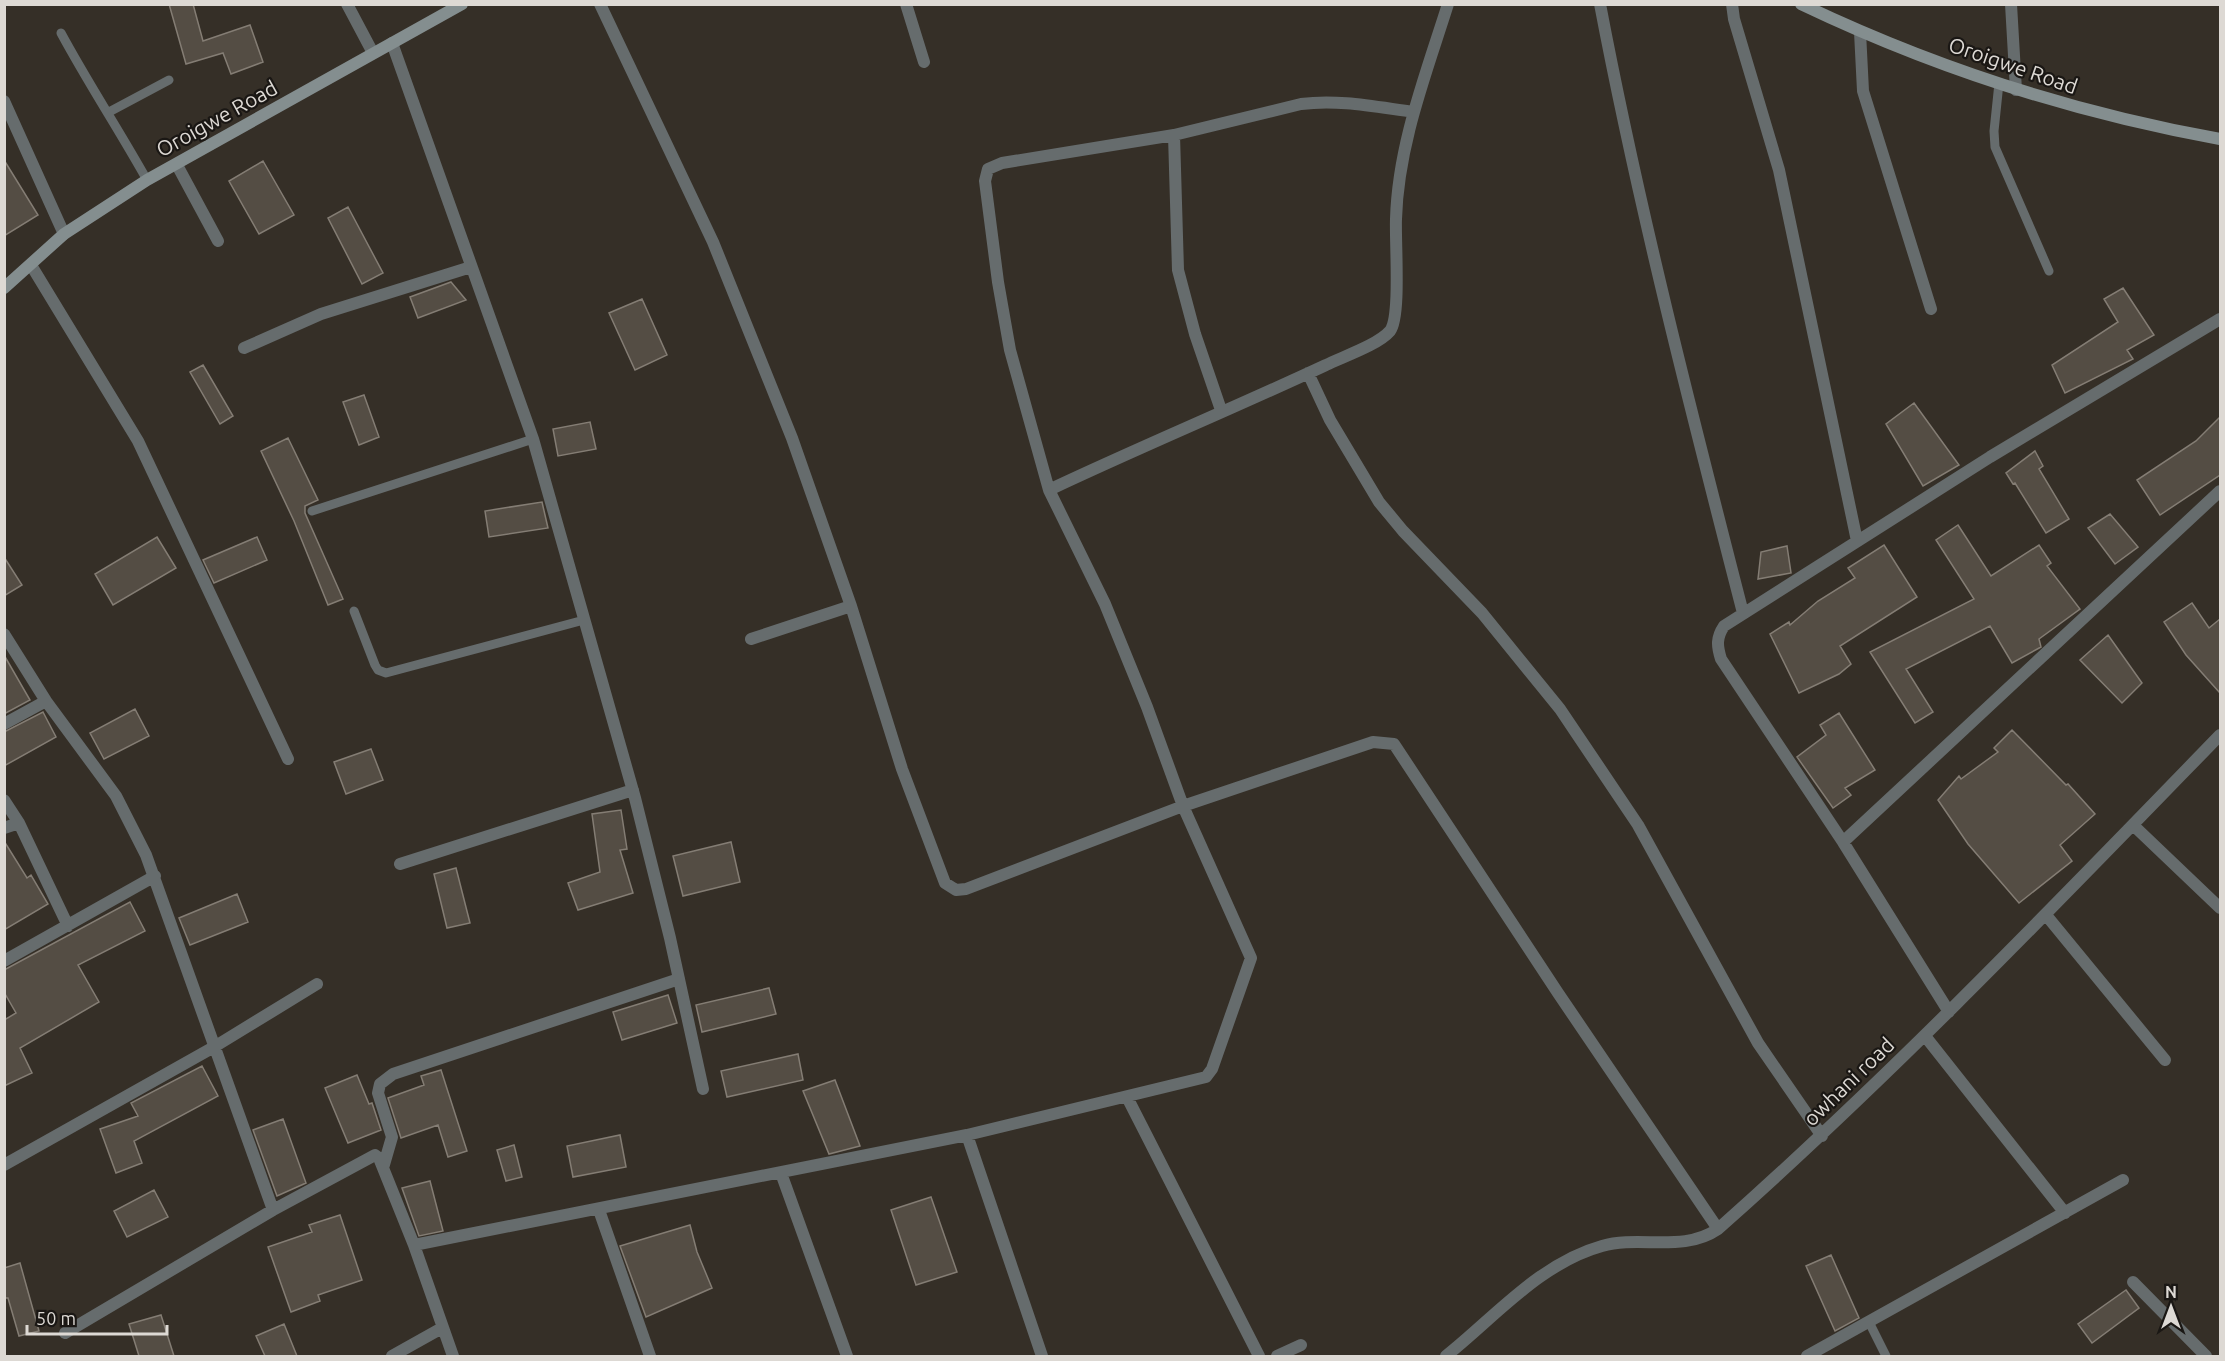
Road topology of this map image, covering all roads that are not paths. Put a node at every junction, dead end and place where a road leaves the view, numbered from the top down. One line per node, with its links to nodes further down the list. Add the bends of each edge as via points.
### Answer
1 (347, 4): 13 (street)
2 (462, 4): 12 (street, Oroigwe Road)
3 (600, 4): 41 (street, via 713,242 792,438)
4 (906, 4): 14 (street)
5 (1448, 4): 20 (street)
6 (1600, 4): 43 (street, via 1658,272)
7 (1732, 4): 40 (street, via 1779,170)
8 (1801, 4): 10 (street, Oroigwe Road)
9 (2011, 4): 17 (street)
10 (1860, 32): 16 (street, Oroigwe Road); 31 (street, via 1863,91)
11 (61, 33): 19 (lane, via 89,85)
12 (392, 44): 13 (street, Oroigwe Road); 28 (street)
13 (373, 53): 23 (street, Oroigwe Road)
14 (924, 62)
15 (169, 80): 19 (lane)
16 (1999, 83): 17 (street, Oroigwe Road); 29 (lane, via 1995,147)
17 (2016, 90): 22 (street, Oroigwe Road, via 2086,111)
18 (4, 101): 25 (street)
19 (109, 112): 24 (lane)
20 (1414, 112): 21 (street, via 1321,102); 34 (street, via 1396,202 1395,318 1390,332)
21 (1174, 135): 35 (street, via 1178,270); 37 (street, via 1002,163 988,170 991,226 1010,350)
22 (2220, 139)
23 (177, 165): 24 (street, Oroigwe Road); 26 (street)
24 (147, 180): 25 (street, Oroigwe Road)
25 (64, 234): 27 (street, Oroigwe Road)
26 (219, 241)
27 (31, 265): 30 (street, Oroigwe Road); 50 (street, via 138,441)
28 (471, 267): 33 (street, via 321,314); 36 (street)
29 (2049, 271)
30 (4, 288)
31 (1931, 309)
32 (2220, 319): 40 (street)
33 (244, 348)
34 (1308, 373): 35 (street); 73 (street, via 1330,420 1379,502 1482,613 1560,709 1638,825 1758,1043)
35 (1221, 410): 37 (street)
36 (533, 439): 39 (lane); 44 (street)
37 (1049, 490): 53 (street, via 1105,604)
38 (2220, 491): 57 (street)
39 (312, 511)
40 (1857, 541): 43 (street)
41 (851, 606): 46 (street); 53 (street, via 902,769 945,883 956,890)
42 (354, 611): 44 (lane, via 375,665 386,673)
43 (1743, 613): 57 (street, via 1719,634 1721,659)
44 (584, 620): 51 (street)
45 (4, 634): 47 (street)
46 (751, 639)
47 (46, 700): 48 (street); 59 (street, via 116,796)
48 (4, 724)
49 (2220, 735): 55 (street, owhani road)
50 (288, 759)
51 (633, 790): 58 (street); 64 (street)
52 (4, 800): 54 (street)
53 (1183, 806): 71 (street, via 1249,952 1250,966 1206,1077); 81 (street, via 1373,742 1394,744)
54 (19, 823): 56 (street); 62 (street)
55 (2133, 825): 60 (street); 61 (street, owhani road)
56 (4, 828)
57 (1843, 842): 66 (street)
58 (400, 864)
59 (155, 876): 62 (street); 68 (street)
60 (2220, 908)
61 (2046, 915): 66 (street, owhani road); 69 (street)
62 (68, 926): 63 (street)
63 (4, 961)
64 (679, 979): 70 (street); 75 (street, via 393,1074 380,1084 378,1093 392,1137)
65 (317, 984): 68 (street)
66 (1949, 1012): 67 (street, owhani road)
67 (1925, 1036): 73 (street, owhani road); 80 (street)
68 (214, 1047): 74 (street); 78 (street)
69 (2165, 1060)
70 (703, 1089)
71 (1127, 1097): 72 (street); 93 (street)
72 (967, 1135): 76 (street); 92 (street)
73 (1822, 1136): 81 (street, owhani road)
74 (4, 1165)
75 (383, 1168): 78 (street, via 375,1155); 82 (street)
76 (781, 1173): 79 (street); 91 (street)
77 (2123, 1180): 80 (street)
78 (273, 1210): 86 (street)
79 (599, 1210): 82 (street); 90 (street)
80 (2065, 1213): 84 (street)
81 (1718, 1229): 95 (street, owhani road, via 1698,1240 1618,1242 1580,1255 1528,1287)
82 (414, 1245): 85 (street)
83 (2133, 1282): 98 (street)
84 (1869, 1322): 96 (street); 97 (lane)
85 (442, 1328): 88 (street); 89 (street)
86 (65, 1333)
87 (1301, 1345): 94 (street)
88 (392, 1356)
89 (453, 1356)
90 (650, 1356)
91 (847, 1356)
92 (1042, 1356)
93 (1259, 1356)
94 (1277, 1356)
95 (1446, 1356)
96 (1807, 1356)
97 (1886, 1356)
98 (2206, 1356)

